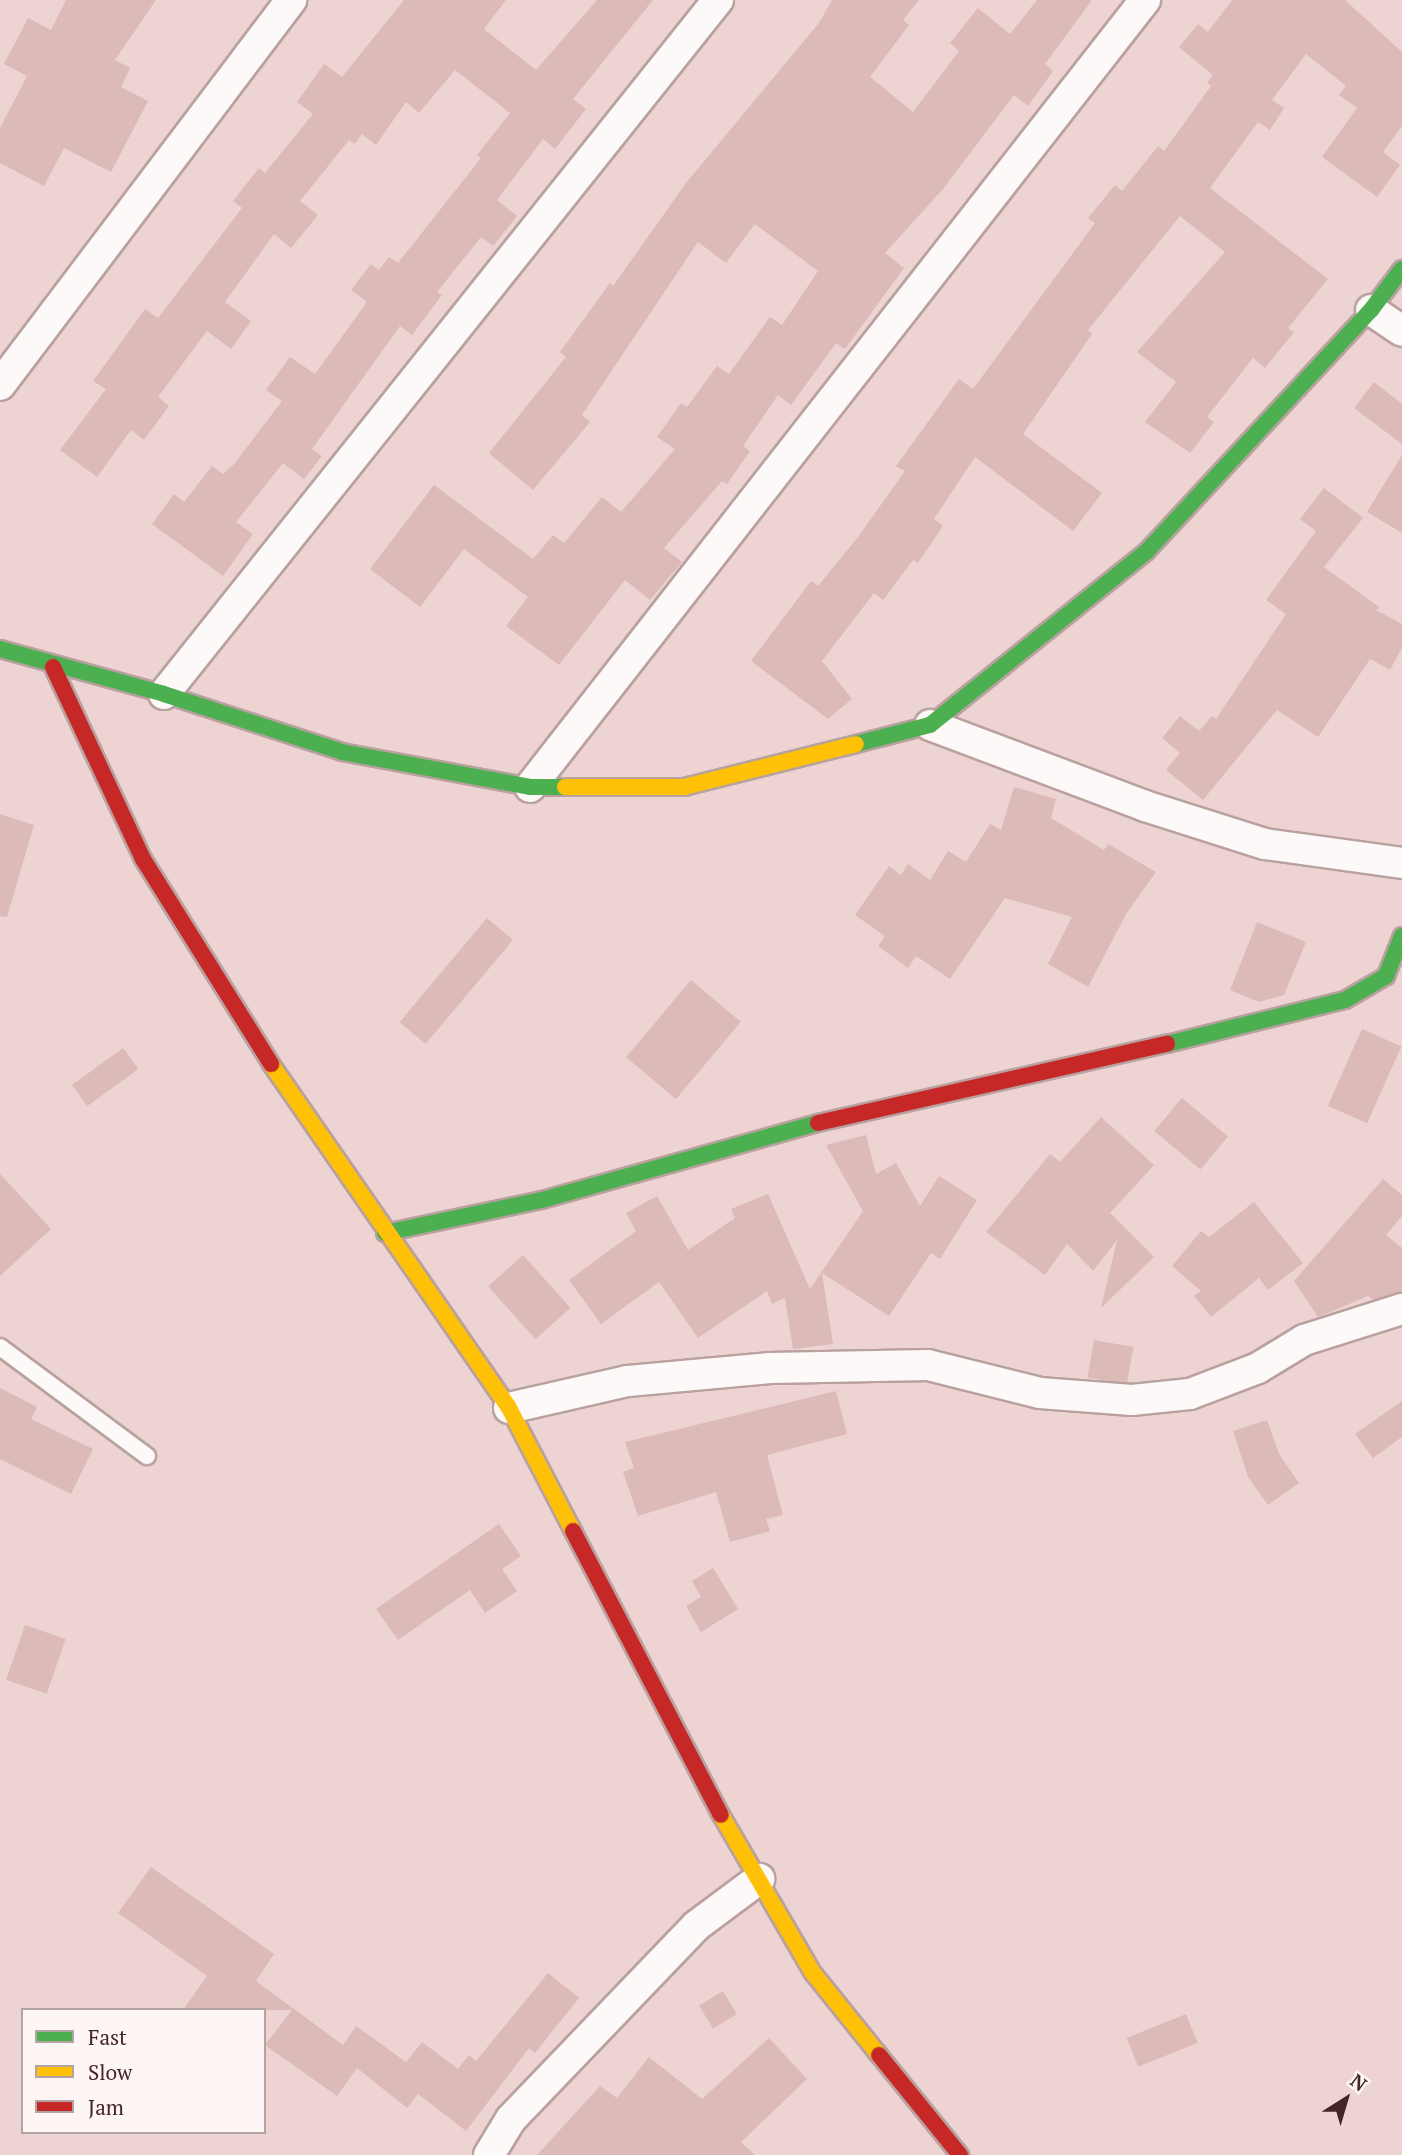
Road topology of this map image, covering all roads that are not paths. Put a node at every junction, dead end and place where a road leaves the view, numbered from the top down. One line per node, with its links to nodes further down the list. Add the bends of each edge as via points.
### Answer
1 (291, 0): 7 (street)
2 (718, 0): 10 (street)
3 (1144, 0): 12 (street)
4 (1402, 269): 5 (street)
5 (1371, 310): 6 (street); 11 (street, via 1147,551)
6 (1402, 331)
7 (0, 385)
8 (0, 649): 9 (street)
9 (53, 667): 10 (street); 15 (street, via 143,859 252,1037)
10 (164, 694): 12 (street, via 342,752)
11 (930, 725): 12 (street, via 684,787); 13 (street, via 1145,806 1265,844)
12 (530, 787)
13 (1402, 863)
14 (1402, 936): 15 (street, via 1386,976 1345,1000 1252,1026 849,1114 542,1200)
15 (385, 1233): 18 (street)
16 (1402, 1309): 18 (street, via 1304,1340 1258,1368 1190,1394 1132,1400 1040,1393 928,1365 783,1368 628,1381)
17 (0, 1347): 19 (lane)
18 (509, 1408): 20 (street)
19 (147, 1456)
20 (759, 1879): 21 (street, via 696,1926 511,2119); 22 (street, via 813,1973)
21 (489, 2155)
22 (960, 2155)

